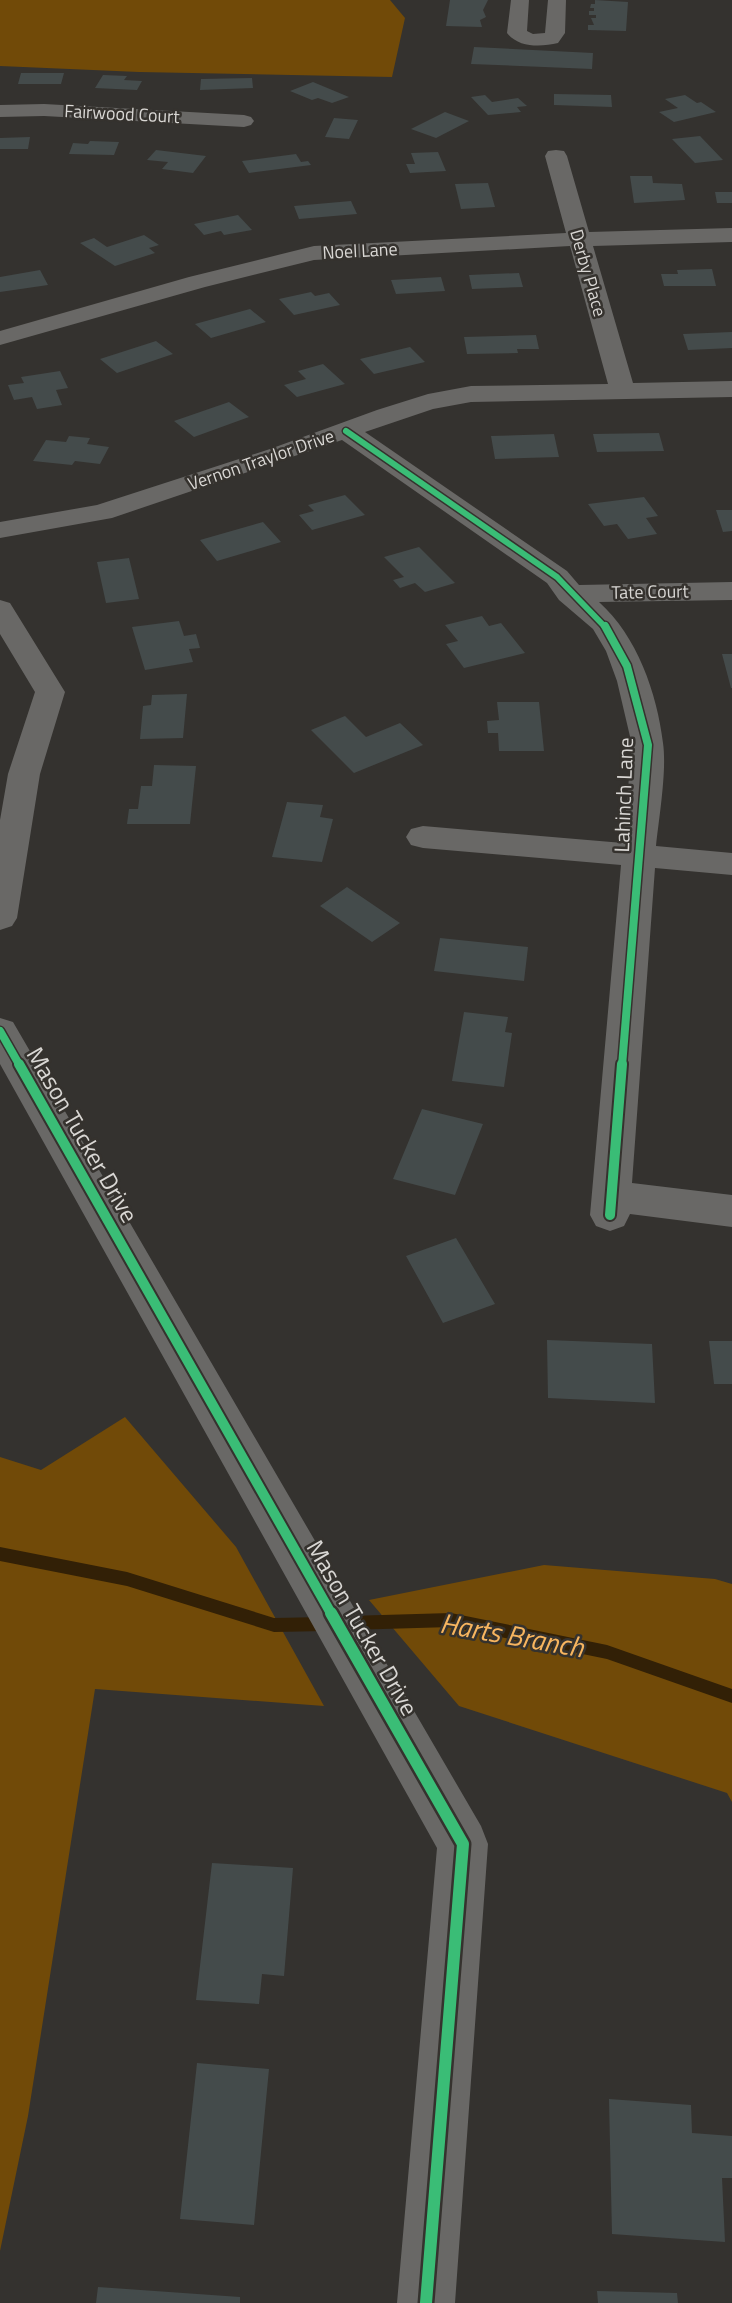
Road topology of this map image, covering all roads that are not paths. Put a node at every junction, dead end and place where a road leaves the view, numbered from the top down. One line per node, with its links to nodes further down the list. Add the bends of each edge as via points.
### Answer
1 (520, 0): 2 (street, via 517,33 535,40 553,37)
2 (557, 0)
3 (0, 111): 4 (street, Fairwood Court)
4 (244, 121)
5 (556, 156): 7 (street, Derby Place)
6 (732, 235): 7 (street, Noel Lane)
7 (578, 239): 8 (street, Noel Lane, via 314,254); 10 (street, Derby Place)
8 (0, 338)
9 (732, 388): 10 (street, Vernon Traylor Drive)
10 (622, 390): 11 (street, Vernon Traylor Drive, via 471,394 428,402)
11 (346, 431): 12 (street, Vernon Traylor Drive, via 102,512); 14 (street, Lahinch Lane, via 557,577)
12 (0, 530)
13 (732, 591): 14 (street, Tate Court)
14 (569, 594): 17 (street, Lahinch Lane, via 603,624 634,678 648,745)
15 (0, 609): 19 (street, via 50,692 23,775)
16 (423, 837): 17 (street)
17 (639, 858): 18 (street); 21 (street, Lahinch Lane, via 611,1206)
18 (732, 864)
19 (0, 918)
20 (0, 1031): 22 (street, Mason Tucker Drive, via 463,1843)
21 (732, 1211)
22 (426, 2303)

